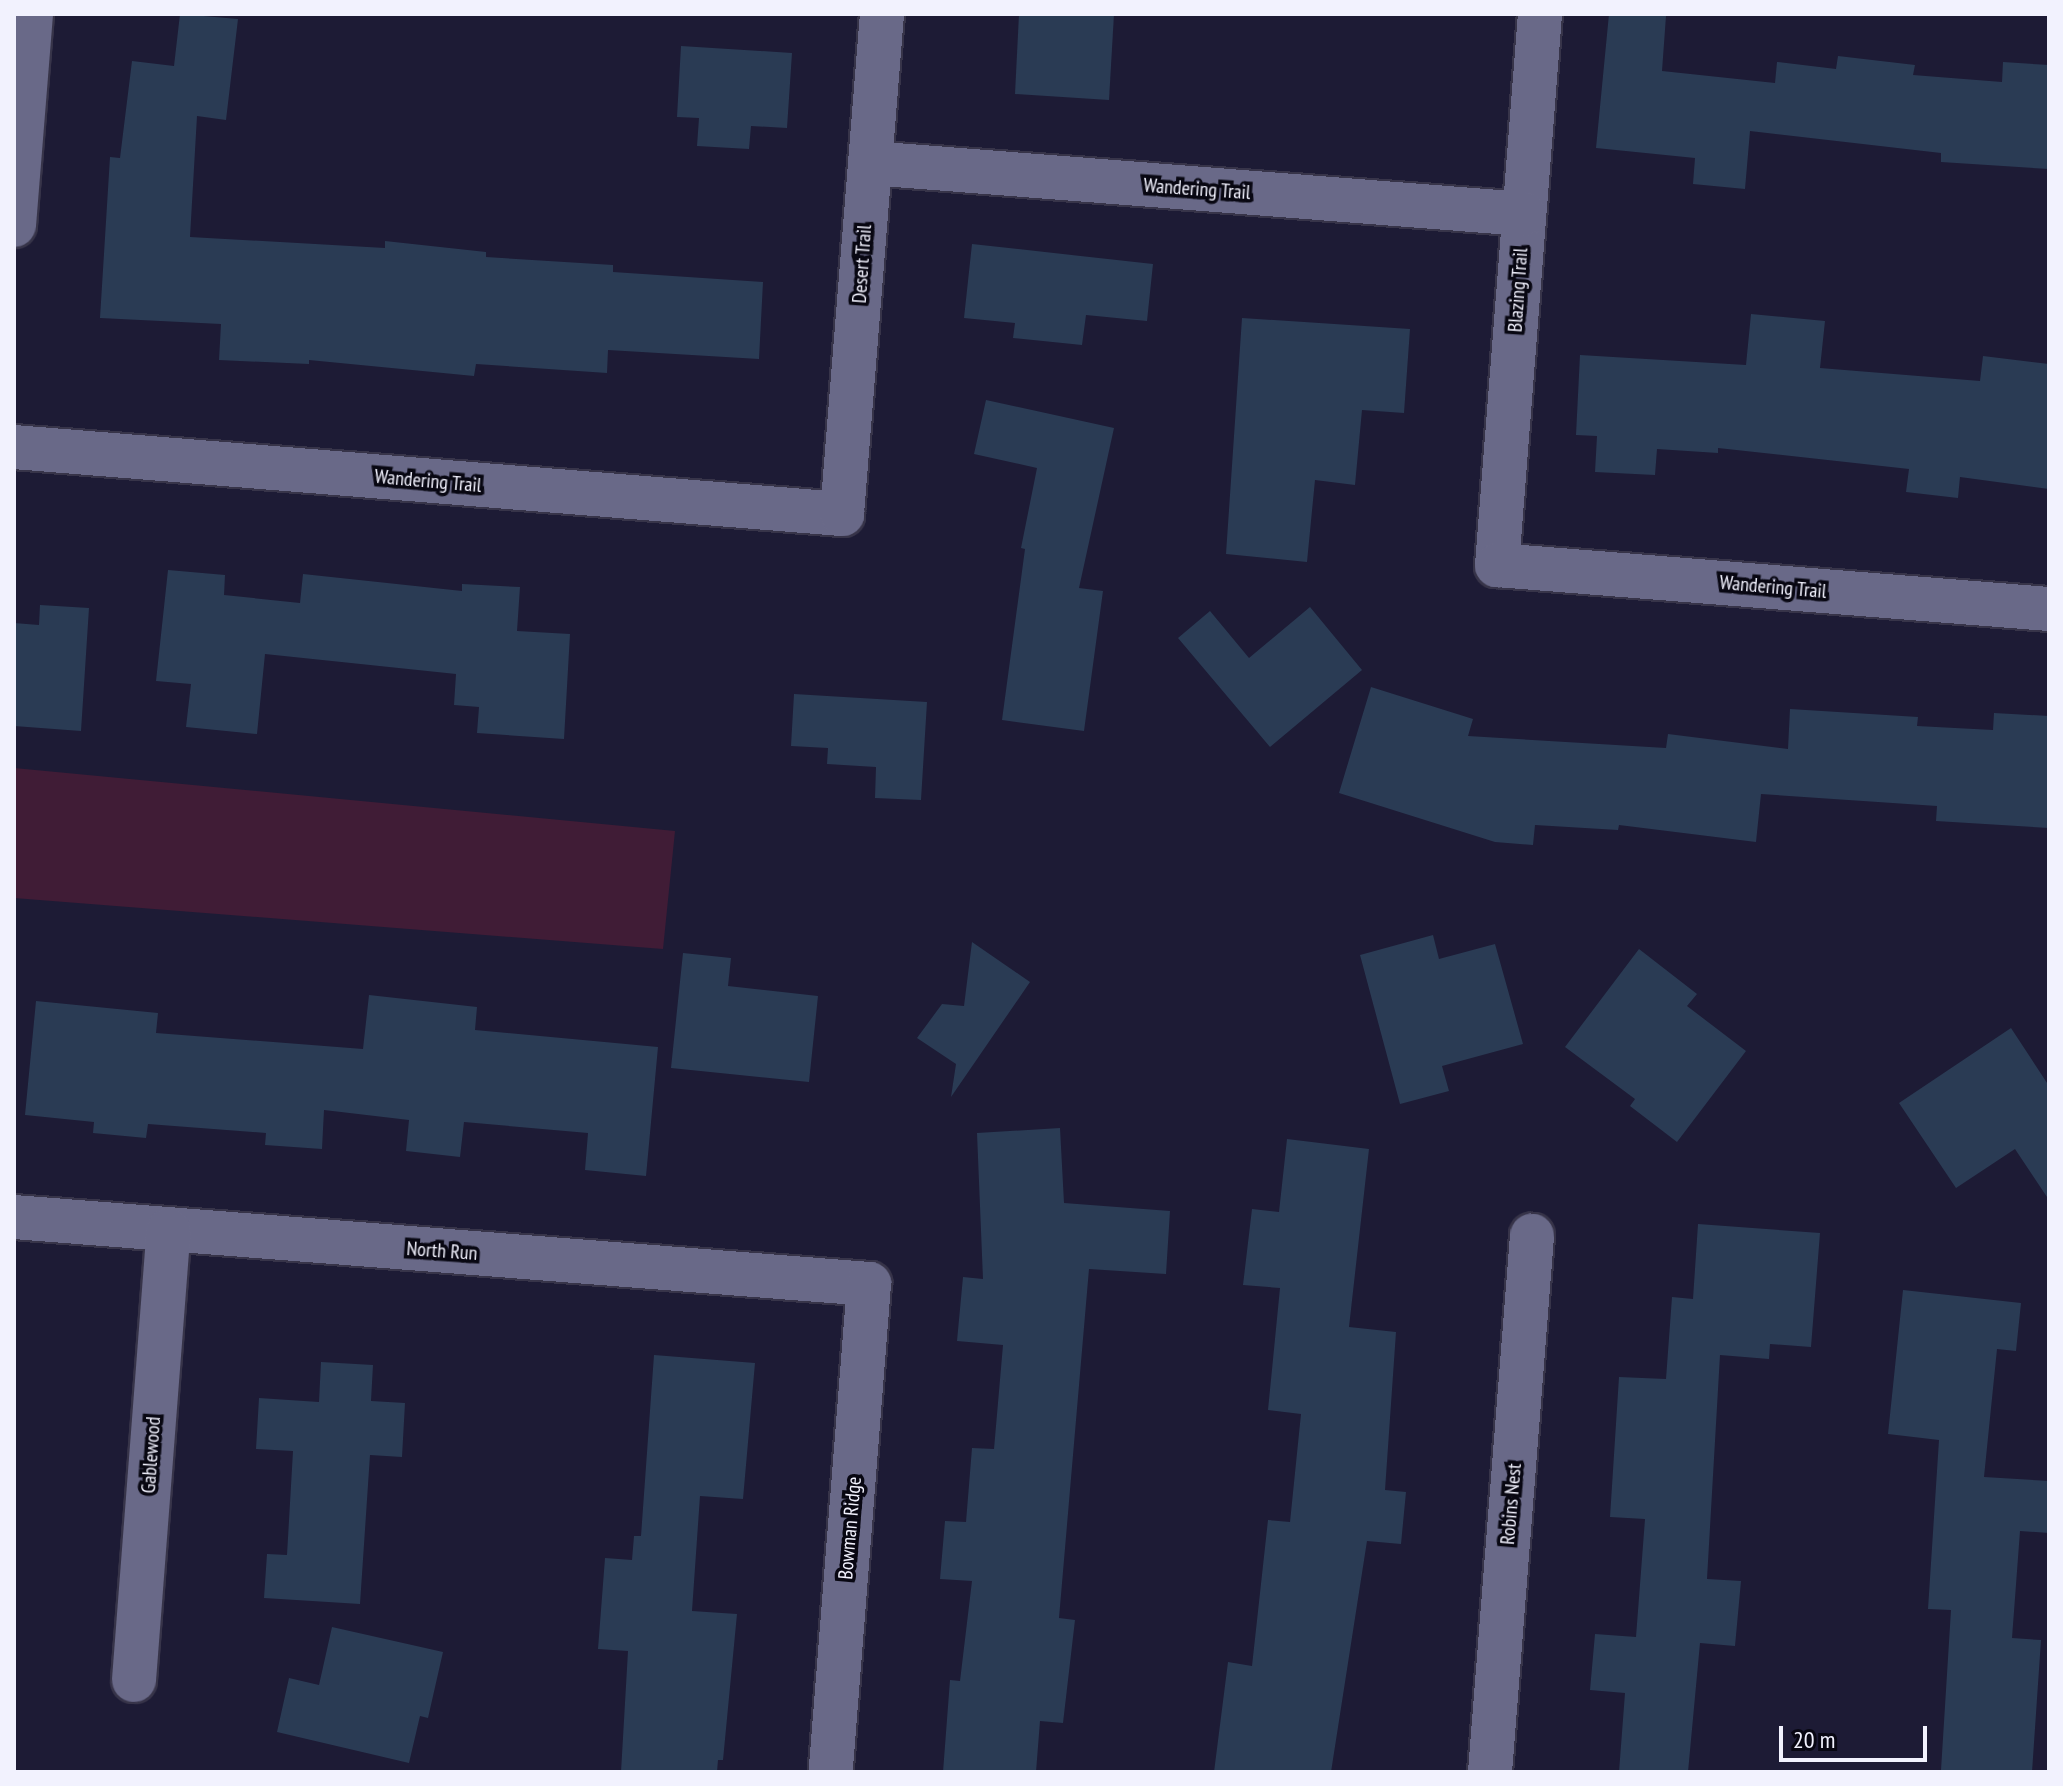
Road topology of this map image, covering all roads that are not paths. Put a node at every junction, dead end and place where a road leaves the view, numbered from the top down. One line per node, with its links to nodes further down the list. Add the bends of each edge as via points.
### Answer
1 (31, 14): 6 (street)
2 (882, 14): 4 (street, Desert Trail)
3 (1540, 14): 5 (street, Blazing Trail)
4 (870, 163): 5 (street, Wandering Trail); 8 (street, Desert Trail)
5 (1524, 214): 9 (street, Blazing Trail)
6 (14, 225)
7 (14, 447): 8 (street, Wandering Trail)
8 (842, 514)
9 (1497, 565): 10 (street, Wandering Trail)
10 (2049, 609)
11 (14, 1217): 12 (street, North Run)
12 (169, 1230): 14 (street, North Run); 15 (street, Gablewood)
13 (1532, 1236): 17 (street, Robins Nest)
14 (869, 1284): 16 (street, Bowman Ridge)
15 (134, 1680)
16 (831, 1772)
17 (1490, 1772)

